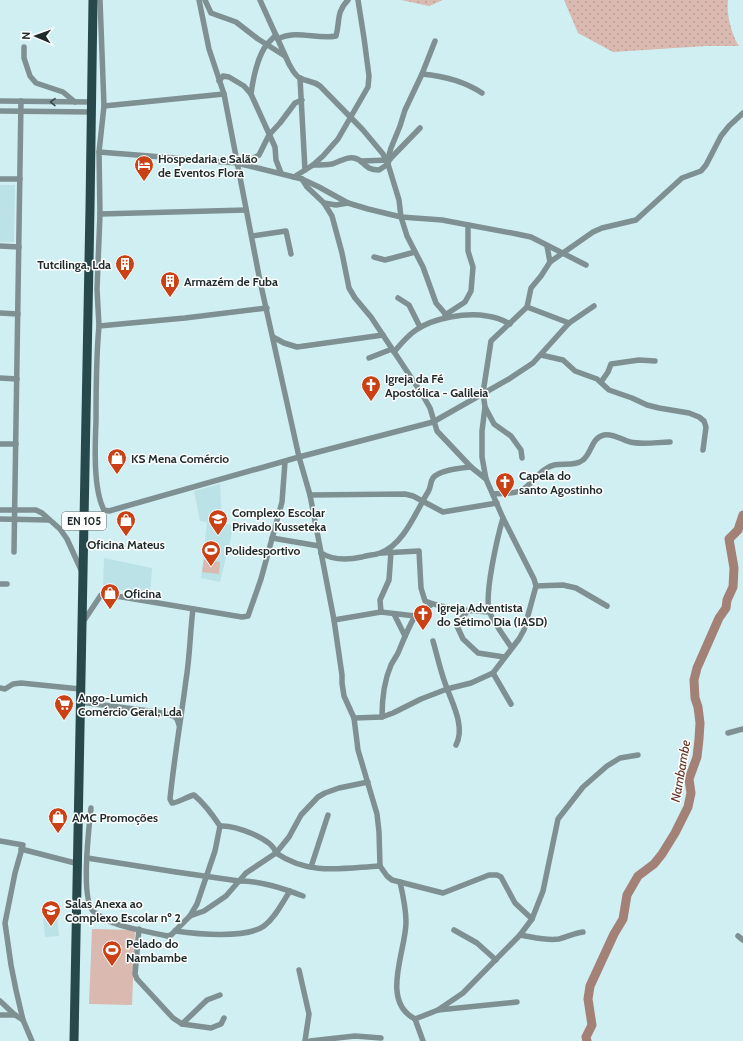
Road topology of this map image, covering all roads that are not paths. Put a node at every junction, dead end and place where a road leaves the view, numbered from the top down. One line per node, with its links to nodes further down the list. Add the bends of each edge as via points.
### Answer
1 (93, 0): 30 (main road, EN 105)
2 (100, 0): 29 (street)
3 (199, 0): 9 (street)
4 (205, 0): 8 (street)
5 (260, 0): 10 (street)
6 (348, 0): 11 (street, via 338,17 336,36)
7 (358, 0): 34 (street, via 369,76 368,87)
8 (211, 13): 9 (street); 14 (street, via 236,22)
9 (203, 19): 19 (street, via 209,49)
10 (273, 28): 11 (street); 12 (street)
11 (286, 35): 12 (street)
12 (277, 37): 14 (street); 16 (street)
13 (435, 42): 17 (street)
14 (267, 45): 16 (street); 20 (street)
15 (24, 47): 28 (street, via 24,58 30,76 36,83 63,92)
16 (286, 56): 18 (street)
17 (422, 74): 22 (street, via 443,76); 39 (street, via 390,148)
18 (300, 78): 25 (street); 34 (street, via 314,82)
19 (220, 81): 21 (street, via 225,76); 23 (street)
20 (253, 81): 21 (street); 24 (street)
21 (244, 86): 24 (street)
22 (482, 92)
23 (224, 94): 29 (street); 40 (street)
24 (251, 94): 36 (street)
25 (302, 100): 36 (street, via 295,103); 43 (street)
26 (0, 101): 27 (street)
27 (21, 101): 28 (street, one-way to 27); 32 (street)
28 (75, 102): 30 (street)
29 (104, 106): 37 (street)
30 (92, 107): 32 (street); 96 (main road, EN 105)
31 (0, 110): 32 (street)
32 (21, 111): 47 (street)
33 (743, 113): 60 (street, via 720,136 701,171 682,178 636,220 602,228)
34 (350, 117): 39 (street); 42 (street, via 338,139)
35 (420, 128): 39 (street)
36 (269, 135): 41 (street, via 259,155); 44 (street, via 275,147)
37 (99, 152): 40 (street); 52 (street)
38 (361, 161): 39 (street); 39 (street, via 368,168 375,170 381,169); 42 (street, via 349,157 334,163)
39 (388, 161): 53 (street)
40 (236, 163): 41 (street); 51 (street)
41 (246, 165): 44 (street)
42 (313, 165): 43 (street)
43 (305, 170): 45 (street)
44 (281, 173): 45 (street)
45 (294, 177): 48 (street)
46 (0, 179): 47 (street)
47 (20, 179): 58 (street)
48 (302, 179): 49 (street); 50 (street)
49 (324, 203): 50 (street); 76 (street, via 332,216 348,288)
50 (348, 203): 53 (street)
51 (246, 210): 52 (street); 55 (street)
52 (100, 214): 74 (street)
53 (401, 217): 54 (street); 59 (street)
54 (468, 225): 57 (street, via 517,234); 71 (street, via 468,251 472,267 471,291 465,302)
55 (252, 236): 61 (street, via 286,231); 68 (street)
56 (0, 246): 58 (street)
57 (547, 246): 60 (street); 63 (street)
58 (19, 247): 70 (street)
59 (415, 252): 62 (street, via 385,260); 71 (street, via 436,303)
60 (561, 253): 63 (street); 64 (street)
61 (291, 254)
62 (374, 257)
63 (550, 262): 67 (street, via 531,288)
64 (586, 265)
65 (398, 298): 75 (street, via 409,305)
66 (594, 306): 72 (street)
67 (526, 307): 72 (street); 73 (street)
68 (267, 308): 74 (street); 77 (street)
69 (0, 313): 70 (street)
70 (18, 314): 85 (street)
71 (446, 316): 73 (street, via 486,316 499,318); 75 (street)
72 (569, 323): 81 (street)
73 (510, 324): 87 (street, via 491,341)
74 (98, 326): 96 (street)
75 (420, 327): 79 (street)
76 (383, 335): 78 (street, via 297,347); 79 (street)
77 (273, 337): 78 (street); 80 (street)
78 (288, 345): 80 (street)
79 (393, 350): 82 (street); 89 (street, via 430,408)
80 (277, 354): 94 (street)
81 (541, 355): 86 (street, via 563,360 575,371 592,376); 87 (street, via 527,367)
82 (369, 358)
83 (654, 361): 86 (street, via 639,360 611,364)
84 (0, 378): 85 (street)
85 (16, 379): 92 (street)
86 (601, 382): 93 (street, via 609,390 647,405 699,417 706,427)
87 (483, 393): 88 (street); 89 (street)
88 (485, 407): 95 (street, via 494,424 511,436 521,450); 99 (street, via 482,457)
89 (433, 422): 94 (street); 98 (street, via 442,438)
90 (670, 442): 100 (street, via 631,442 605,435 597,438 591,445 588,455 578,463 552,465 520,491)
91 (0, 444): 92 (street)
92 (16, 444): 105 (street)
93 (703, 450)
94 (300, 457): 97 (street); 101 (street)
95 (522, 458)
96 (90, 460): 97 (street, via 100,502 104,510 110,511); 116 (main road, EN 105)
97 (285, 462): 110 (street, via 282,502)
98 (471, 467): 99 (street); 102 (street, via 437,474)
99 (486, 479): 100 (street)
100 (493, 494): 103 (street)
101 (310, 495): 102 (street, via 405,494); 111 (street)
102 (422, 501): 103 (street, via 443,512); 115 (street, via 412,524 394,544)
103 (497, 502): 106 (street)
104 (0, 510): 105 (street)
105 (14, 510): 108 (street); 109 (street, via 36,510)
106 (503, 518): 119 (street); 125 (street, via 490,578)
107 (0, 519): 108 (street)
108 (14, 519): 109 (street); 112 (street)
109 (50, 520): 116 (street, via 67,539)
110 (272, 538): 111 (street); 122 (street, via 248,616)
111 (319, 546): 114 (street)
112 (14, 552)
113 (391, 552): 115 (street); 120 (street, via 419,551 423,598); 124 (street, via 389,580 380,600)
114 (321, 553): 115 (street, via 334,559); 128 (street)
115 (381, 553)
116 (84, 576): 129 (main road, EN 105)
117 (0, 584): 118 (street)
118 (8, 584)
119 (536, 586): 121 (street, via 576,588); 132 (street, via 524,630)
120 (432, 604): 123 (street); 127 (street)
121 (607, 606)
122 (193, 609): 129 (street, via 104,594); 142 (street)
123 (468, 611): 125 (street); 133 (street, via 457,626 464,639 478,653)
124 (381, 612): 126 (street); 128 (street)
125 (489, 612): 132 (street)
126 (394, 614): 127 (street); 130 (street)
127 (415, 616): 130 (street)
128 (334, 620): 141 (street, via 344,696)
129 (82, 624): 137 (main road, EN 105)
130 (405, 636): 140 (street, via 387,679)
131 (433, 641): 136 (street)
132 (511, 648): 133 (street)
133 (504, 657): 134 (street)
134 (492, 673): 136 (street, via 471,683); 139 (street)
135 (0, 688): 137 (street, via 5,689 21,683)
136 (447, 688): 140 (street); 145 (street, via 457,720 459,738)
137 (80, 689): 138 (main road, EN 105)
138 (80, 702): 142 (street, via 157,712 174,716); 155 (main road, EN 105)
139 (511, 704)
140 (382, 717): 141 (street)
141 (354, 718): 147 (street, via 362,769)
142 (180, 725): 150 (street, via 170,799 176,803 194,796 211,811)
143 (743, 729): 144 (street)
144 (728, 733)
145 (456, 745)
146 (638, 755): 165 (street, via 620,758 607,766 582,787 558,819 544,891)
147 (368, 782): 153 (street, via 339,788 318,798 300,815 289,837); 156 (street, via 377,814)
148 (91, 808): 154 (street)
149 (328, 815): 157 (street)
150 (220, 826): 153 (street, via 260,837 275,849); 158 (street)
151 (0, 841): 152 (street, via 23,845)
152 (22, 849): 155 (street); 166 (street)
153 (276, 853): 157 (street); 159 (street)
154 (88, 858): 155 (street); 158 (street)
155 (83, 865): 167 (street, via 90,907 93,911 114,923); 186 (main road, EN 105)
156 (380, 866): 157 (street, via 334,870); 160 (street, via 392,880)
157 (311, 867)
158 (206, 876): 159 (street); 163 (street, via 197,904)
159 (239, 880): 161 (street); 163 (street, via 226,896 204,911)
160 (400, 882): 165 (street, via 442,893 490,875 498,875 515,903); 181 (street, via 406,923 396,982 398,1000)
161 (290, 891): 162 (street); 169 (street, via 276,912 258,929 240,933 203,935)
162 (303, 896)
163 (190, 916): 169 (street)
164 (0, 918): 166 (street)
165 (532, 919): 171 (street)
166 (5, 923): 182 (street, via 11,965)
167 (139, 929): 169 (street, via 167,936); 183 (street, via 135,974 137,979 173,1018)
168 (454, 930): 172 (street, via 477,943)
169 (175, 931)
170 (583, 932): 171 (street, via 560,939)
171 (520, 936): 172 (street)
172 (496, 960): 177 (street, via 463,993)
173 (298, 970): 187 (street, via 309,1014)
174 (220, 995): 183 (street, via 207,1000)
175 (0, 1001): 179 (street)
176 (517, 1002): 177 (street)
177 (438, 1010): 181 (street)
178 (0, 1015): 179 (street)
179 (15, 1015): 182 (street)
180 (224, 1018): 183 (street, via 220,1024 211,1028)
181 (416, 1019): 189 (street)
182 (24, 1020): 185 (street)
183 (182, 1024)
184 (381, 1038): 188 (street, via 355,1036)
185 (32, 1041)
186 (74, 1041)
187 (306, 1041)
188 (313, 1041)
189 (423, 1041)

